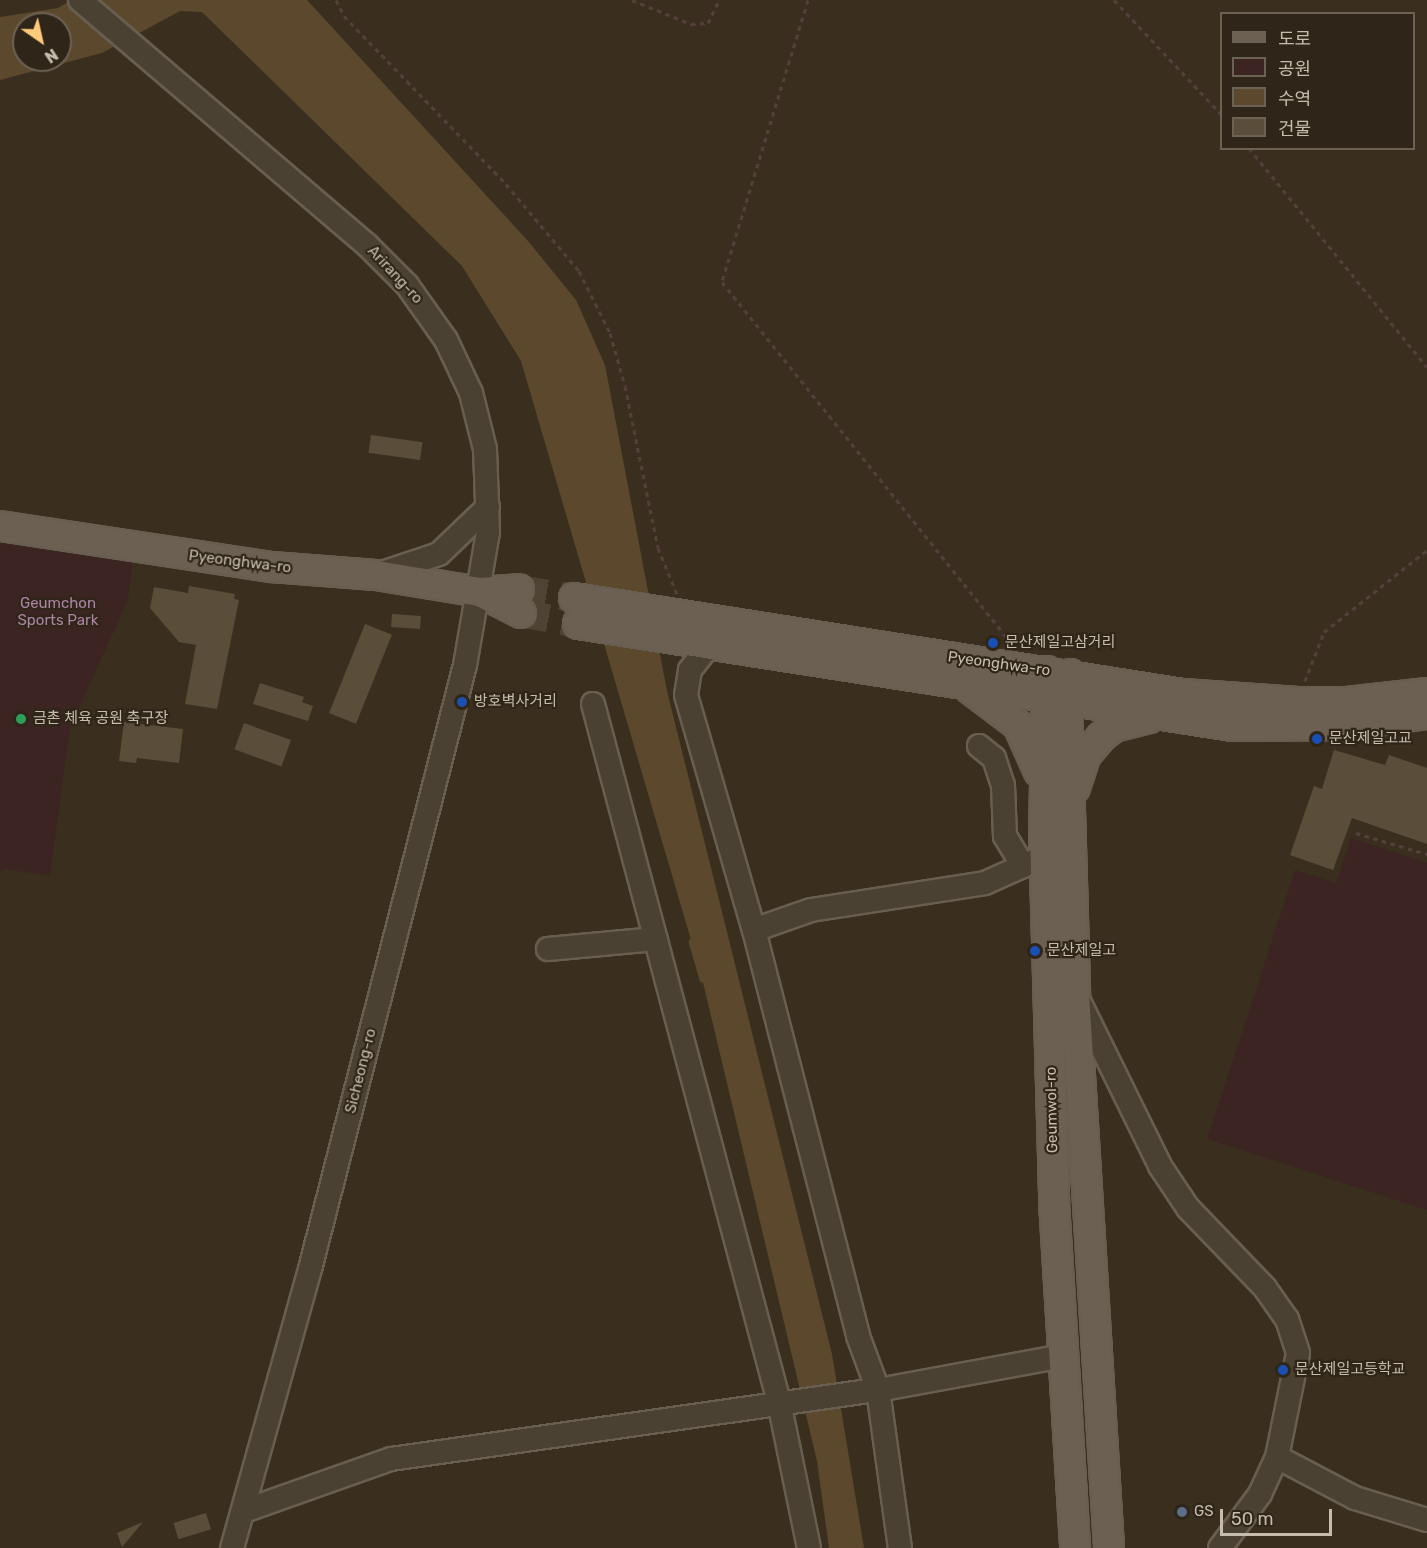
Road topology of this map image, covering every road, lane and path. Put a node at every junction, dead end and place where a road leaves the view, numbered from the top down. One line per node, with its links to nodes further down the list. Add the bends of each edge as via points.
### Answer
1 (80, 0): 10 (street, Arirang-ro, via 367,245 424,307 471,393 485,449)
2 (336, 0): 17 (path, via 345,16 506,184 579,271 610,333 625,386)
3 (632, 0): 4 (path, via 691,24 708,23)
4 (719, 0)
5 (808, 0): 19 (path, via 722,282 1014,644)
6 (1114, 0): 7 (path)
7 (1220, 114)
8 (1250, 150): 9 (path)
9 (1427, 367)
10 (488, 507): 13 (street, via 438,554); 14 (street, Arirang-ro)
11 (0, 526): 13 (main road, Pyeonghwa-ro, via 259,565)
12 (1427, 550): 23 (path, via 1324,632)
13 (376, 575): 14 (main road, Pyeonghwa-ro)
14 (480, 592): 15 (main road, Pyeonghwa-ro); 41 (street, Sicheong-ro, via 313,1258)
15 (520, 601)
16 (576, 611): 17 (main road, Pyeonghwa-ro)
17 (673, 617): 18 (main road, Pyeonghwa-ro); 19 (main road, Pyeonghwa-ro)
18 (708, 646): 20 (main road, Pyeonghwa-ro); 33 (street, via 690,670 686,695)
19 (1015, 665): 21 (main road, Pyeonghwa-ro)
20 (962, 684): 21 (main road, Pyeonghwa-ro); 28 (main road, via 985,696 1018,724)
21 (1057, 686): 23 (main road, Pyeonghwa-ro); 26 (main road, Pyeonghwa-ro); 28 (main road, Geumwol-ro); 29 (main road, Geumwol-ro)
22 (1427, 693): 23 (main road, Pyeonghwa-ro, via 1347,702)
23 (1298, 702)
24 (593, 704): 34 (street)
25 (1427, 714): 26 (main road, Pyeonghwa-ro, via 1299,727 1232,726)
26 (1160, 715): 29 (main road, via 1114,727 1101,737 1086,755)
27 (979, 746): 32 (street, via 994,758 1003,785 1005,836)
28 (1045, 788): 32 (main road, Geumwol-ro)
29 (1072, 795): 36 (main road, Geumwol-ro)
30 (1356, 833): 31 (path)
31 (1427, 854)
32 (1034, 861): 33 (street, via 985,883 811,909); 37 (main road, Geumwol-ro)
33 (754, 930): 38 (street)
34 (656, 939): 35 (street); 39 (street)
35 (548, 949)
36 (1075, 993): 40 (street, via 1160,1166 1188,1208 1265,1288 1287,1319 1298,1353); 47 (main road, Geumwol-ro)
37 (1064, 1356): 38 (street); 46 (main road, Geumwol-ro)
38 (874, 1391): 39 (street); 45 (street)
39 (783, 1402): 41 (street, via 391,1459); 44 (street)
40 (1277, 1457): 42 (street, via 1355,1498); 48 (street, via 1260,1494)
41 (244, 1511): 43 (street, Sicheong-ro)
42 (1427, 1520)
43 (232, 1548)
44 (809, 1548)
45 (900, 1548)
46 (1075, 1548)
47 (1109, 1548)
48 (1220, 1548)

